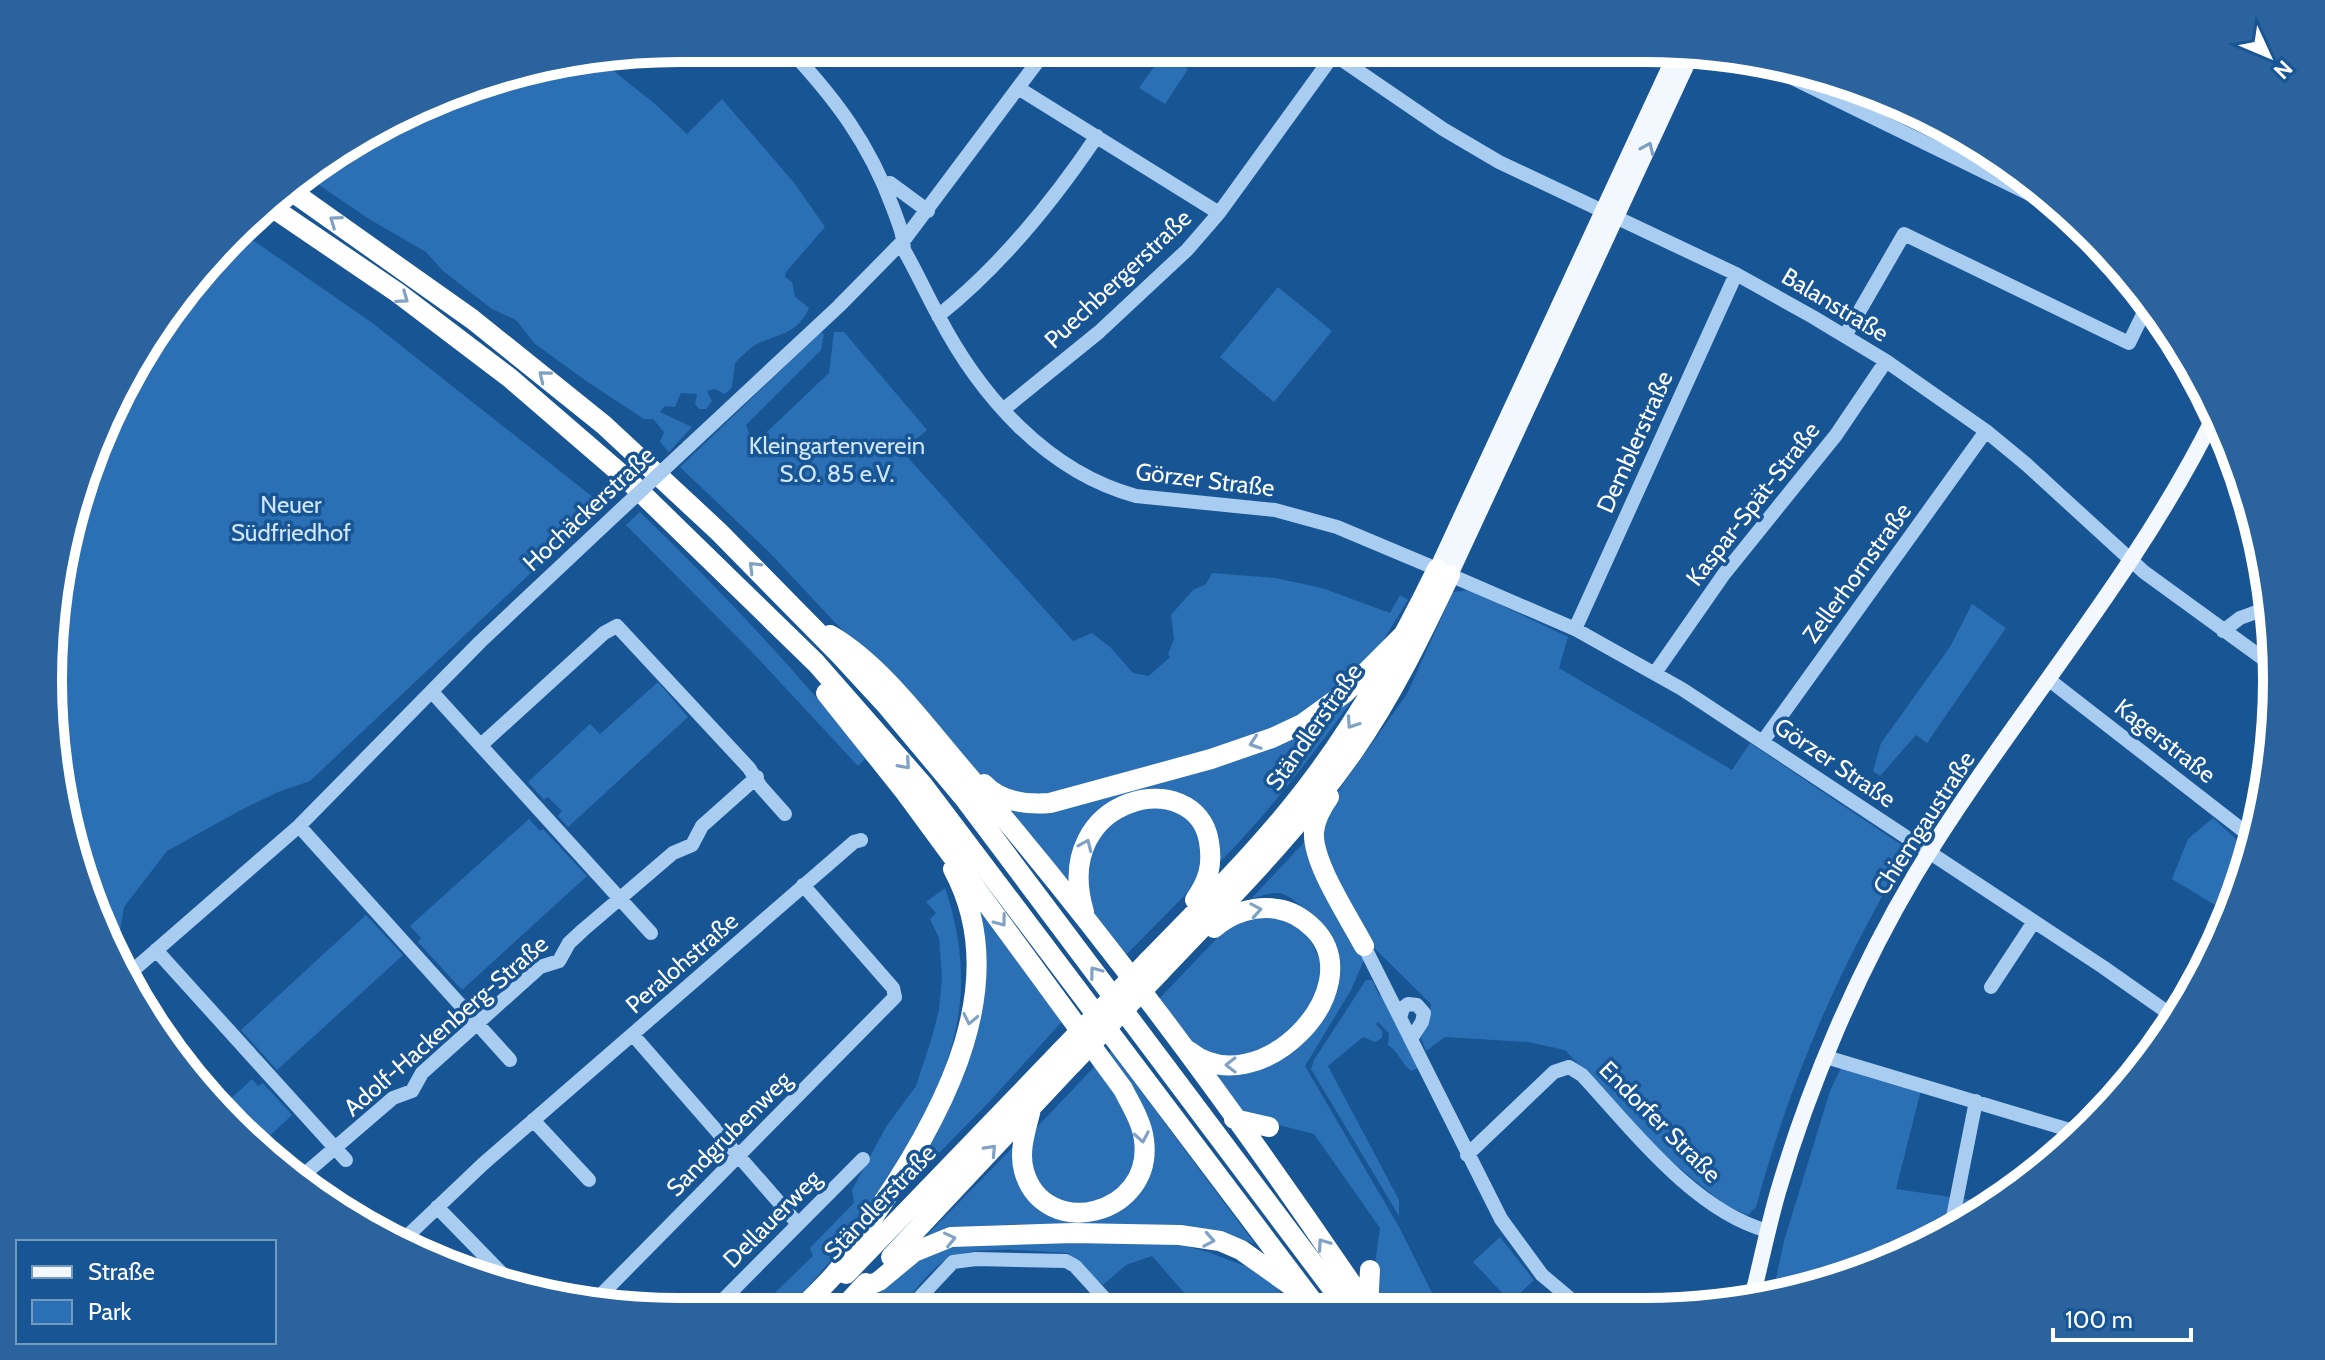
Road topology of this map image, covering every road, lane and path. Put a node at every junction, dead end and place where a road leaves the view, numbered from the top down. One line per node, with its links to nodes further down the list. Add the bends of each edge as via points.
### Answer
1 (800, 62): 10 (street, Görzer Straße, via 855,127)
2 (1037, 62): 8 (street, Hochäckerstraße)
3 (1322, 62): 15 (street, Puechbergerstraße)
4 (1346, 62): 16 (street, Balanstraße, via 1475,149)
5 (1672, 63): 16 (main road, Ständlerstraße)
6 (1687, 63): 16 (main road, Ständlerstraße, one-way to 6)
7 (1801, 82): 11 (street)
8 (1018, 88): 9 (street); 14 (street, Hochäckerstraße)
9 (1097, 136): 15 (street); 20 (street, via 1043,211)
10 (884, 185): 14 (street, via 890,183); 17 (street, Görzer Straße)
11 (2021, 190)
12 (298, 195): 29 (highway, one-way to 12, via 604,425 412,274)
13 (278, 211): 34 (highway, one-way to 34, via 510,378 627,479)
14 (928, 211): 17 (street, Hochäckerstraße)
15 (1219, 213): 23 (street, Puechbergerstraße, via 1130,304)
16 (1608, 216): 18 (street, Balanstraße); 27 (main road, Ständlerstraße)
17 (904, 240): 20 (street, Görzer Straße, via 904,250); 37 (street, Hochäckerstraße, bridge)
18 (1736, 274): 21 (street, Balanstraße); 30 (street, Demblerstraße)
19 (2143, 315): 21 (street, via 2129,343 1904,234)
20 (938, 316): 23 (street, Görzer Straße)
21 (1845, 336): 22 (street, Balanstraße)
22 (1886, 361): 25 (street, Balanstraße); 35 (street, Kaspar-Spät-Straße)
23 (1004, 409): 27 (street, Görzer Straße, via 1056,460 1107,488 1296,515)
24 (2208, 427): 26 (main road, Chiemgaustraße)
25 (1986, 431): 26 (street, Balanstraße); 39 (street, Zellerhornstraße)
26 (2129, 560): 31 (street, Balanstraße); 36 (main road, Chiemgaustraße)
27 (1444, 572): 30 (street, Görzer Straße); 32 (highway, Ständlerstraße); 41 (highway, Ständlerstraße, via 1398,681)
28 (2259, 611): 31 (street)
29 (808, 622): 38 (highway, via 854,648); 100 (highway, one-way to 29, via 964,798)
30 (1575, 629): 35 (street, Görzer Straße)
31 (2223, 631): 33 (street, Balanstraße)
32 (1406, 632): 38 (highway, one-way to 38, via 1345,693 1302,724 1211,759 1050,803 1008,800 991,791); 54 (highway, Ständlerstraße, one-way to 54, via 1309,785)
33 (2262, 659)
34 (816, 663): 46 (highway, via 819,684); 99 (highway, one-way to 99, via 923,785)
35 (1655, 673): 39 (street, Görzer Straße)
36 (2048, 679): 45 (street, Kagerstraße); 48 (main road, Chiemgaustraße)
37 (432, 692): 40 (street); 44 (street, Hochäckerstraße)
38 (937, 740): 51 (highway)
39 (1763, 741): 48 (street, Görzer Straße)
40 (481, 745): 42 (street, via 617,626); 50 (street)
41 (1353, 752): 55 (highway, via 1351,766 1325,803 1314,832 1317,853); 57 (highway, Ständlerstraße, via 1274,851)
42 (757, 777): 43 (street); 50 (street, Adolf-Hackenberg-Straße, via 702,826 692,845 673,853)
43 (785, 814)
44 (299, 826): 56 (street, Hochäckerstraße); 62 (street)
45 (2244, 831)
46 (936, 837): 70 (highway, one-way to 70, via 1123,1089 1145,1147 1141,1171 1129,1191 1112,1206 1088,1213 1042,1198 1023,1168); 93 (highway, one-way to 93, via 957,876 975,937 977,976 960,1057 904,1170 838,1271)
47 (861, 840): 49 (street, Peralohstraße)
48 (1929, 853): 52 (street, Görzer Straße); 66 (main road, Chiemgaustraße, via 1874,953)
49 (803, 885): 63 (street, Peralohstraße); 76 (street, Sandgrubenweg, via 893,988 895,997)
50 (620, 899): 53 (street); 62 (street, Adolf-Hackenberg-Straße, via 569,943 559,961 540,967)
51 (1086, 920): 54 (highway, one-way to 54, via 1077,872 1086,840 1107,814 1122,805 1162,799 1193,813 1208,837 1211,854 1207,881); 65 (highway)
52 (2033, 923): 59 (street); 60 (street, Görzer Straße)
53 (651, 933)
54 (1169, 939): 57 (highway, Ständlerstraße)
55 (1364, 946): 61 (street)
56 (156, 950): 58 (street, Hochäckerstraße); 75 (street)
57 (1159, 966): 65 (highway, one-way to 65, via 1183,958 1226,920 1267,907 1299,916 1312,927 1325,945 1330,965 1323,1001 1310,1022 1273,1054 1234,1067 1197,1057); 67 (highway, Ständlerstraße, bridge)
58 (134, 969)
59 (1991, 987)
60 (2166, 1011)
61 (1400, 1018): 64 (street); 64 (street, via 1408,1004 1424,1013)
62 (478, 1024): 68 (street); 75 (street, Adolf-Hackenberg-Straße, via 422,1073 412,1091 393,1098)
63 (633, 1035): 72 (street, Peralohstraße); 76 (street)
64 (1411, 1039): 77 (street)
65 (1177, 1042): 71 (highway)
66 (1826, 1057): 69 (street); 84 (main road, Chiemgaustraße)
67 (1066, 1058): 70 (highway, Ständlerstraße); 94 (highway, Ständlerstraße)
68 (510, 1060)
69 (1976, 1101): 74 (street); 82 (street)
70 (1032, 1105): 90 (highway, Ständlerstraße, one-way to 70)
71 (1234, 1119): 73 (highway); 101 (highway, one-way to 71)
72 (533, 1120): 80 (street); 81 (street, Peralohstraße)
73 (1269, 1127)
74 (2069, 1130)
75 (341, 1154): 79 (street, Adolf-Hackenberg-Straße)
76 (739, 1155): 83 (street); 91 (street, Sandgrubenweg)
77 (1467, 1155): 84 (street, Endorfer Straße, via 1554,1072 1575,1069 1668,1167 1718,1208); 103 (street, via 1521,1250)
78 (863, 1159): 83 (street, Dellauerweg)
79 (308, 1173)
80 (589, 1180)
81 (437, 1207): 85 (street, Peralohstraße); 86 (street)
82 (1953, 1215)
83 (798, 1224): 92 (street, Dellauerweg)
84 (1768, 1231): 89 (main road, Chiemgaustraße)
85 (408, 1235)
86 (496, 1268): 87 (street)
87 (498, 1270)
88 (1370, 1270): 102 (highway)
89 (1754, 1288)
90 (859, 1290): 95 (highway, Ständlerstraße); 98 (highway, one-way to 98, via 914,1252 951,1237 1073,1233 1220,1241 1241,1250)
91 (603, 1293)
92 (725, 1298)
93 (812, 1298)
94 (824, 1298)
95 (852, 1298)
96 (919, 1298): 97 (street, via 953,1262 983,1259 1066,1261)
97 (1104, 1298)
98 (1305, 1298)
99 (1310, 1298)
100 (1353, 1298)
101 (1354, 1298)
102 (1364, 1298)
103 (1569, 1298)

